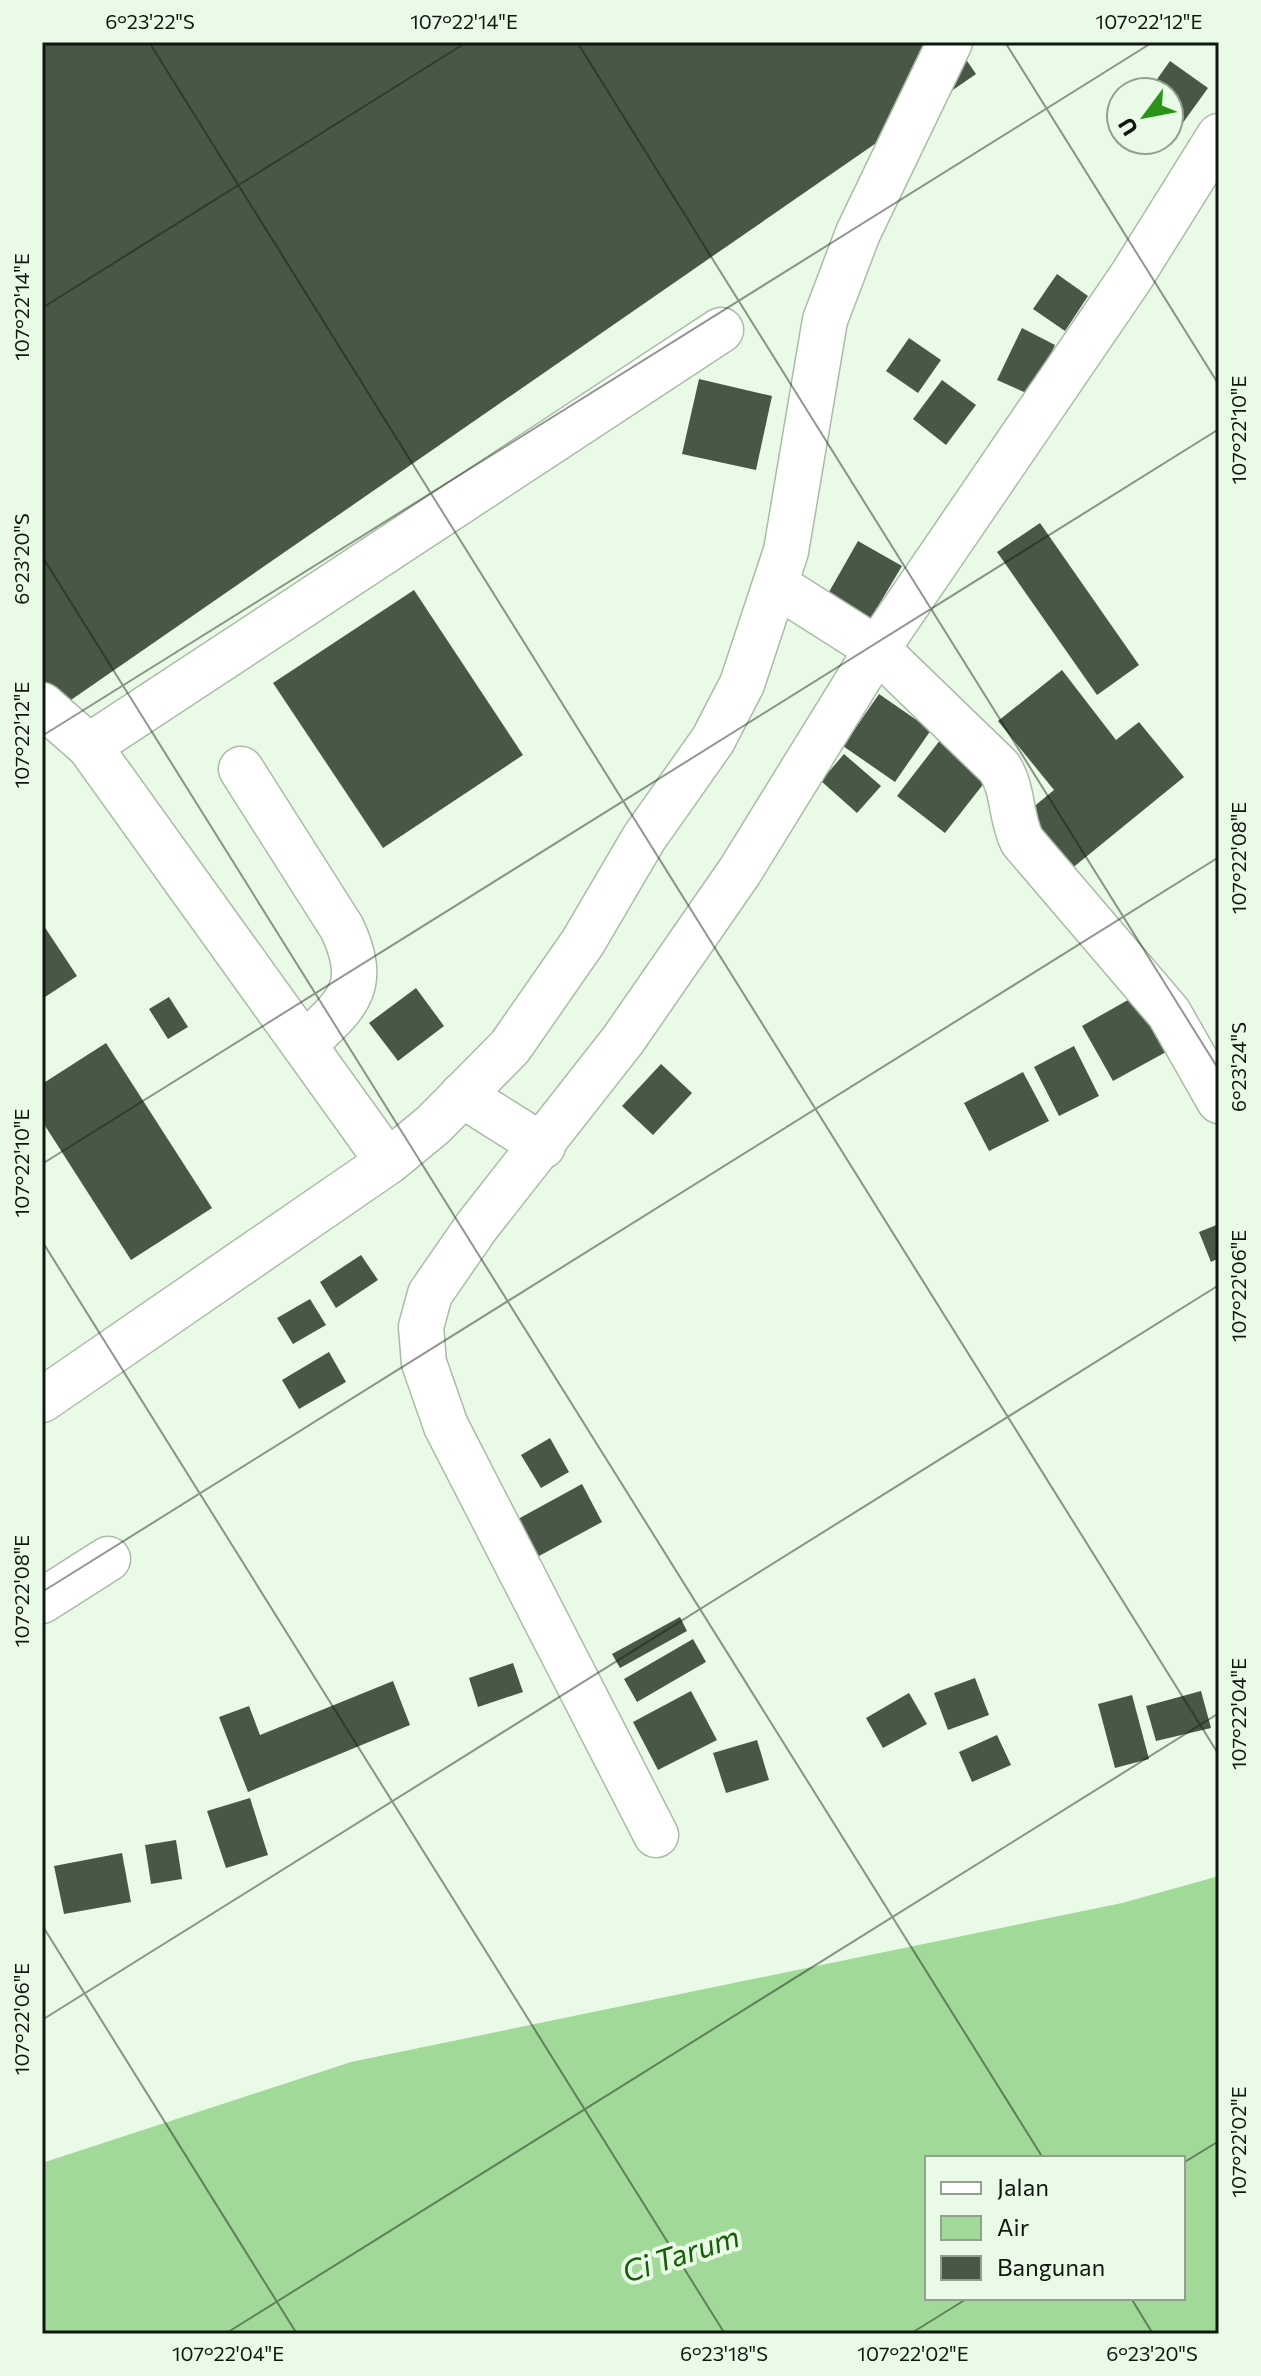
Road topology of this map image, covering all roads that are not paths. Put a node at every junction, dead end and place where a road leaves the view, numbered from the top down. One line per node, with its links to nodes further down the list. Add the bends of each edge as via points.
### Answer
1 (950, 42): 4 (street, via 858,233 825,320)
2 (1219, 136): 5 (street, via 1122,290)
3 (721, 330): 7 (street)
4 (776, 585): 5 (street); 10 (street, via 742,684 713,740 510,1047)
5 (877, 649): 11 (street, via 999,767 1007,779 1022,841 1169,1013); 12 (street, via 740,871)
6 (42, 705): 7 (street)
7 (89, 746): 9 (street)
8 (241, 769): 9 (street, via 354,952 357,980 350,998)
9 (304, 1045): 13 (street)
10 (462, 1095): 12 (street); 13 (street)
11 (1219, 1101)
12 (543, 1146): 17 (street, via 430,1294 421,1327 424,1363 446,1426)
13 (388, 1162): 14 (street)
14 (42, 1400)
15 (108, 1559): 16 (street)
16 (42, 1601)
17 (656, 1835)

